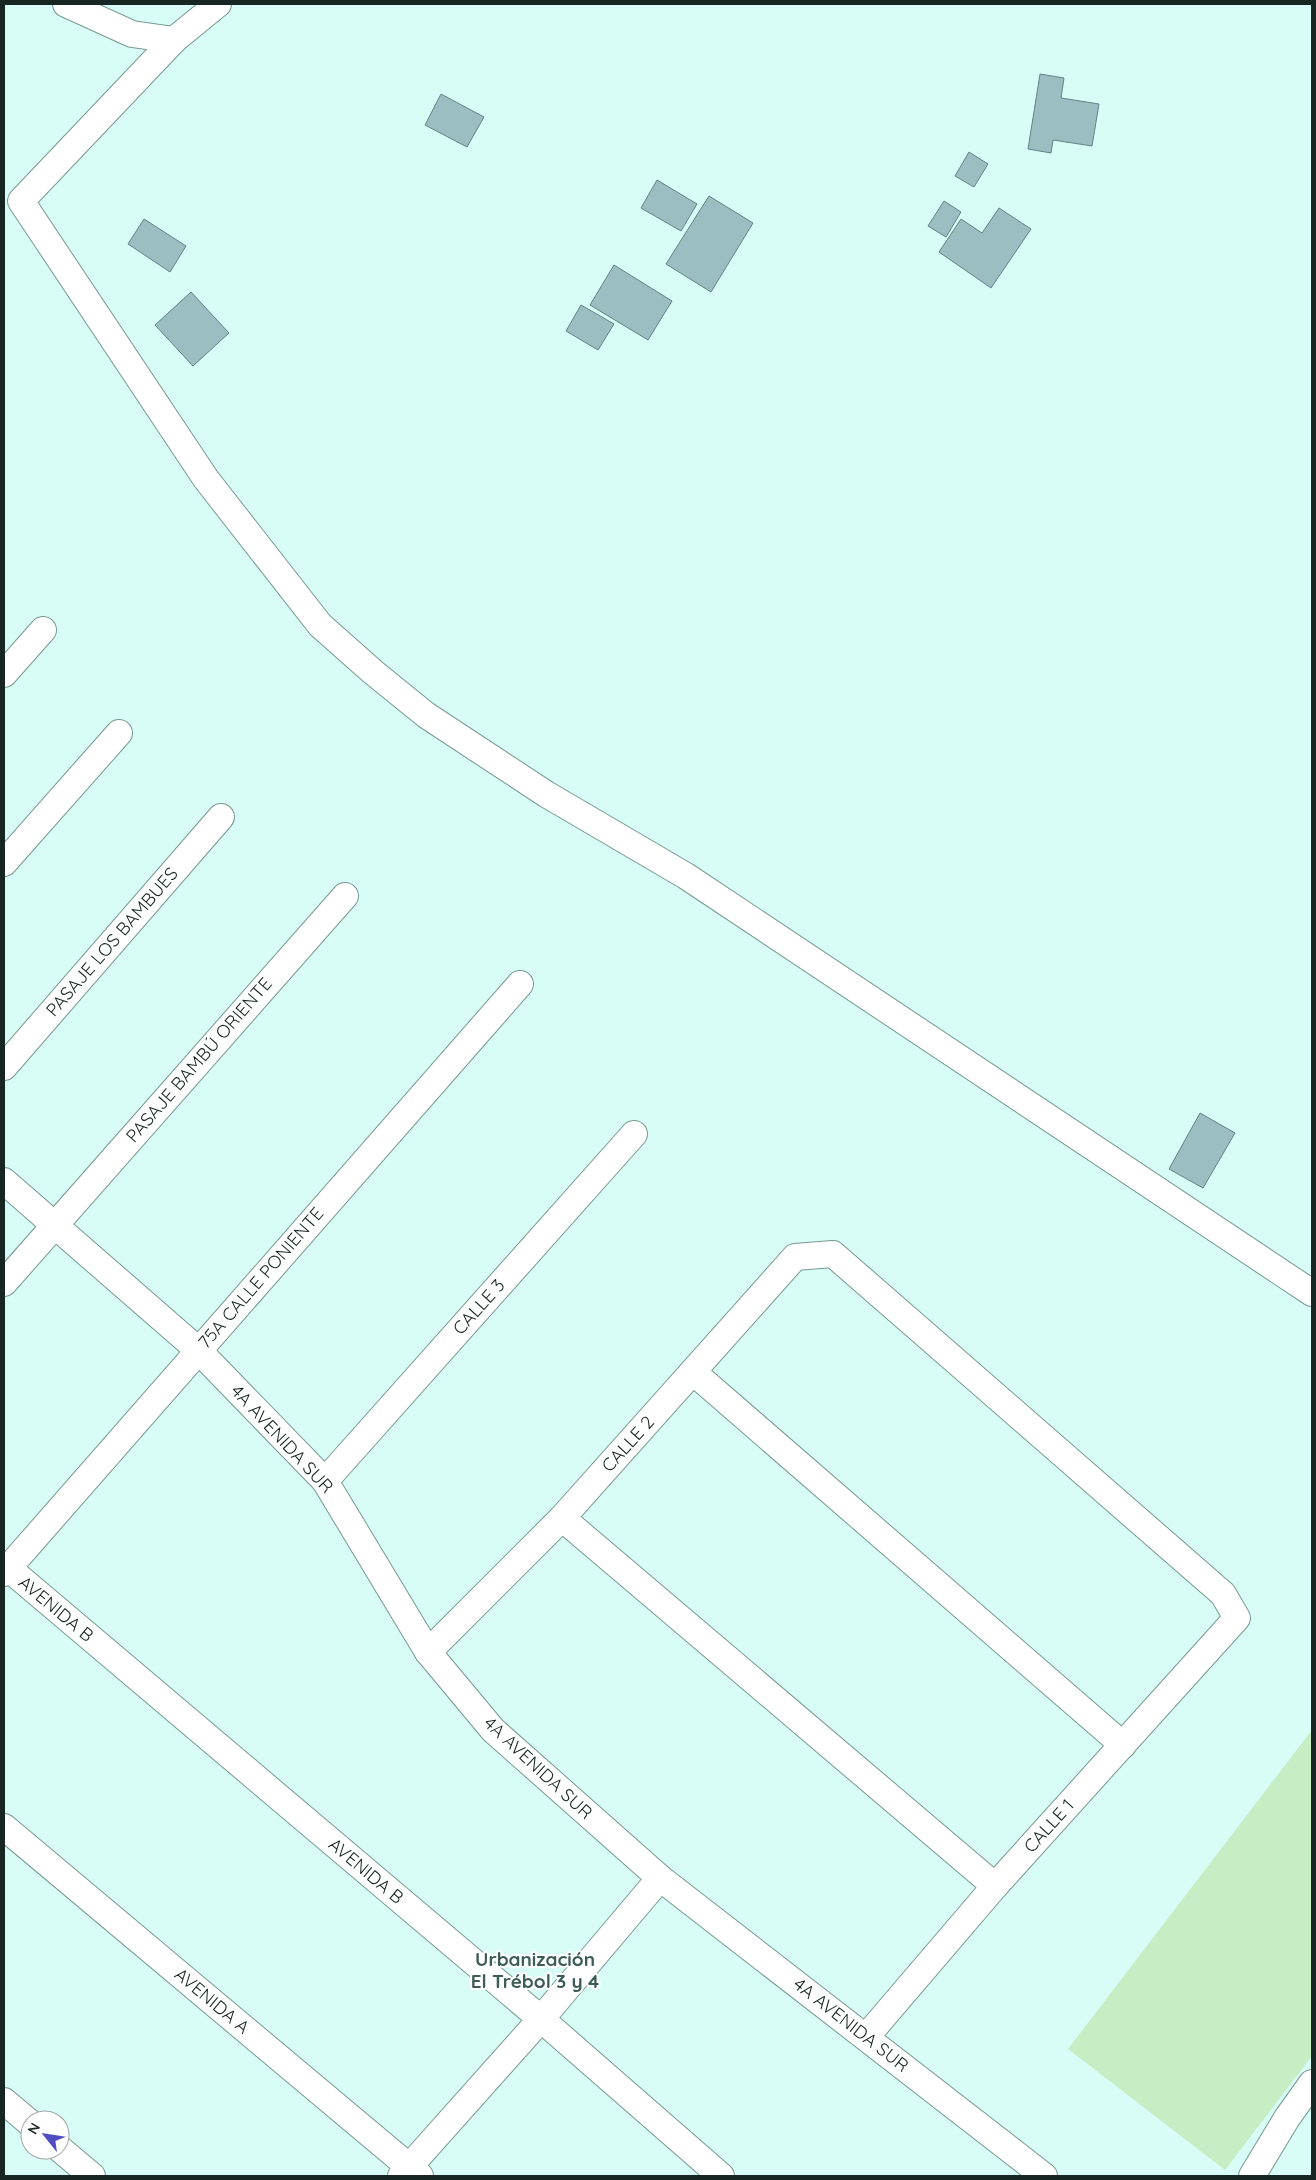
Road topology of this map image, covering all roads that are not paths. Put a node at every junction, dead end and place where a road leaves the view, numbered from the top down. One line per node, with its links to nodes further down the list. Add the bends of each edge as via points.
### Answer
1 (66, 4): 3 (street, via 132,34)
2 (218, 4): 3 (street)
3 (174, 40): 16 (street, via 21,201 206,478 320,625 426,715 546,794 686,876)
4 (43, 630): 5 (street)
5 (4, 674)
6 (119, 733): 8 (street)
7 (221, 817): 11 (street, PASAJE LOS BAMBUES)
8 (4, 863)
9 (345, 896): 14 (street, PASAJE BAMBÚ ORIENTE)
10 (520, 984): 17 (street, 75A CALLE PONIENTE)
11 (4, 1068)
12 (634, 1134): 19 (street, CALLE 3)
13 (4, 1181): 14 (street, 4A AVENIDA SUR)
14 (54, 1225): 15 (street, PASAJE BAMBÚ ORIENTE); 17 (street, 4A AVENIDA SUR)
15 (4, 1282)
16 (1312, 1293)
17 (198, 1350): 19 (street, 4A AVENIDA SUR); 21 (street, 75A CALLE PONIENTE)
18 (693, 1372): 20 (street, CALLE 2); 22 (street, CALLE 2, via 795,1257 833,1254 1222,1594); 24 (street)
19 (325, 1481): 23 (street, 4A AVENIDA SUR)
20 (562, 1518): 23 (street, CALLE 2); 27 (street)
21 (6, 1571): 28 (street, AVENIDA B)
22 (1237, 1618): 24 (street, CALLE 1)
23 (428, 1652): 26 (street, 4A AVENIDA SUR, via 493,1730)
24 (1123, 1744): 27 (street, CALLE 1)
25 (4, 1827): 34 (street, AVENIDA A)
26 (660, 1878): 28 (street); 29 (street, 4A AVENIDA SUR)
27 (995, 1886): 29 (street, CALLE 1)
28 (540, 2019): 34 (street); 36 (street, AVENIDA B)
29 (866, 2037): 37 (street, 4A AVENIDA SUR)
30 (1312, 2083): 38 (street)
31 (4, 2101): 32 (street)
32 (20, 2115)
33 (70, 2157): 35 (street)
34 (410, 2173)
35 (92, 2176)
36 (721, 2176)
37 (1044, 2176)
38 (1252, 2176)

